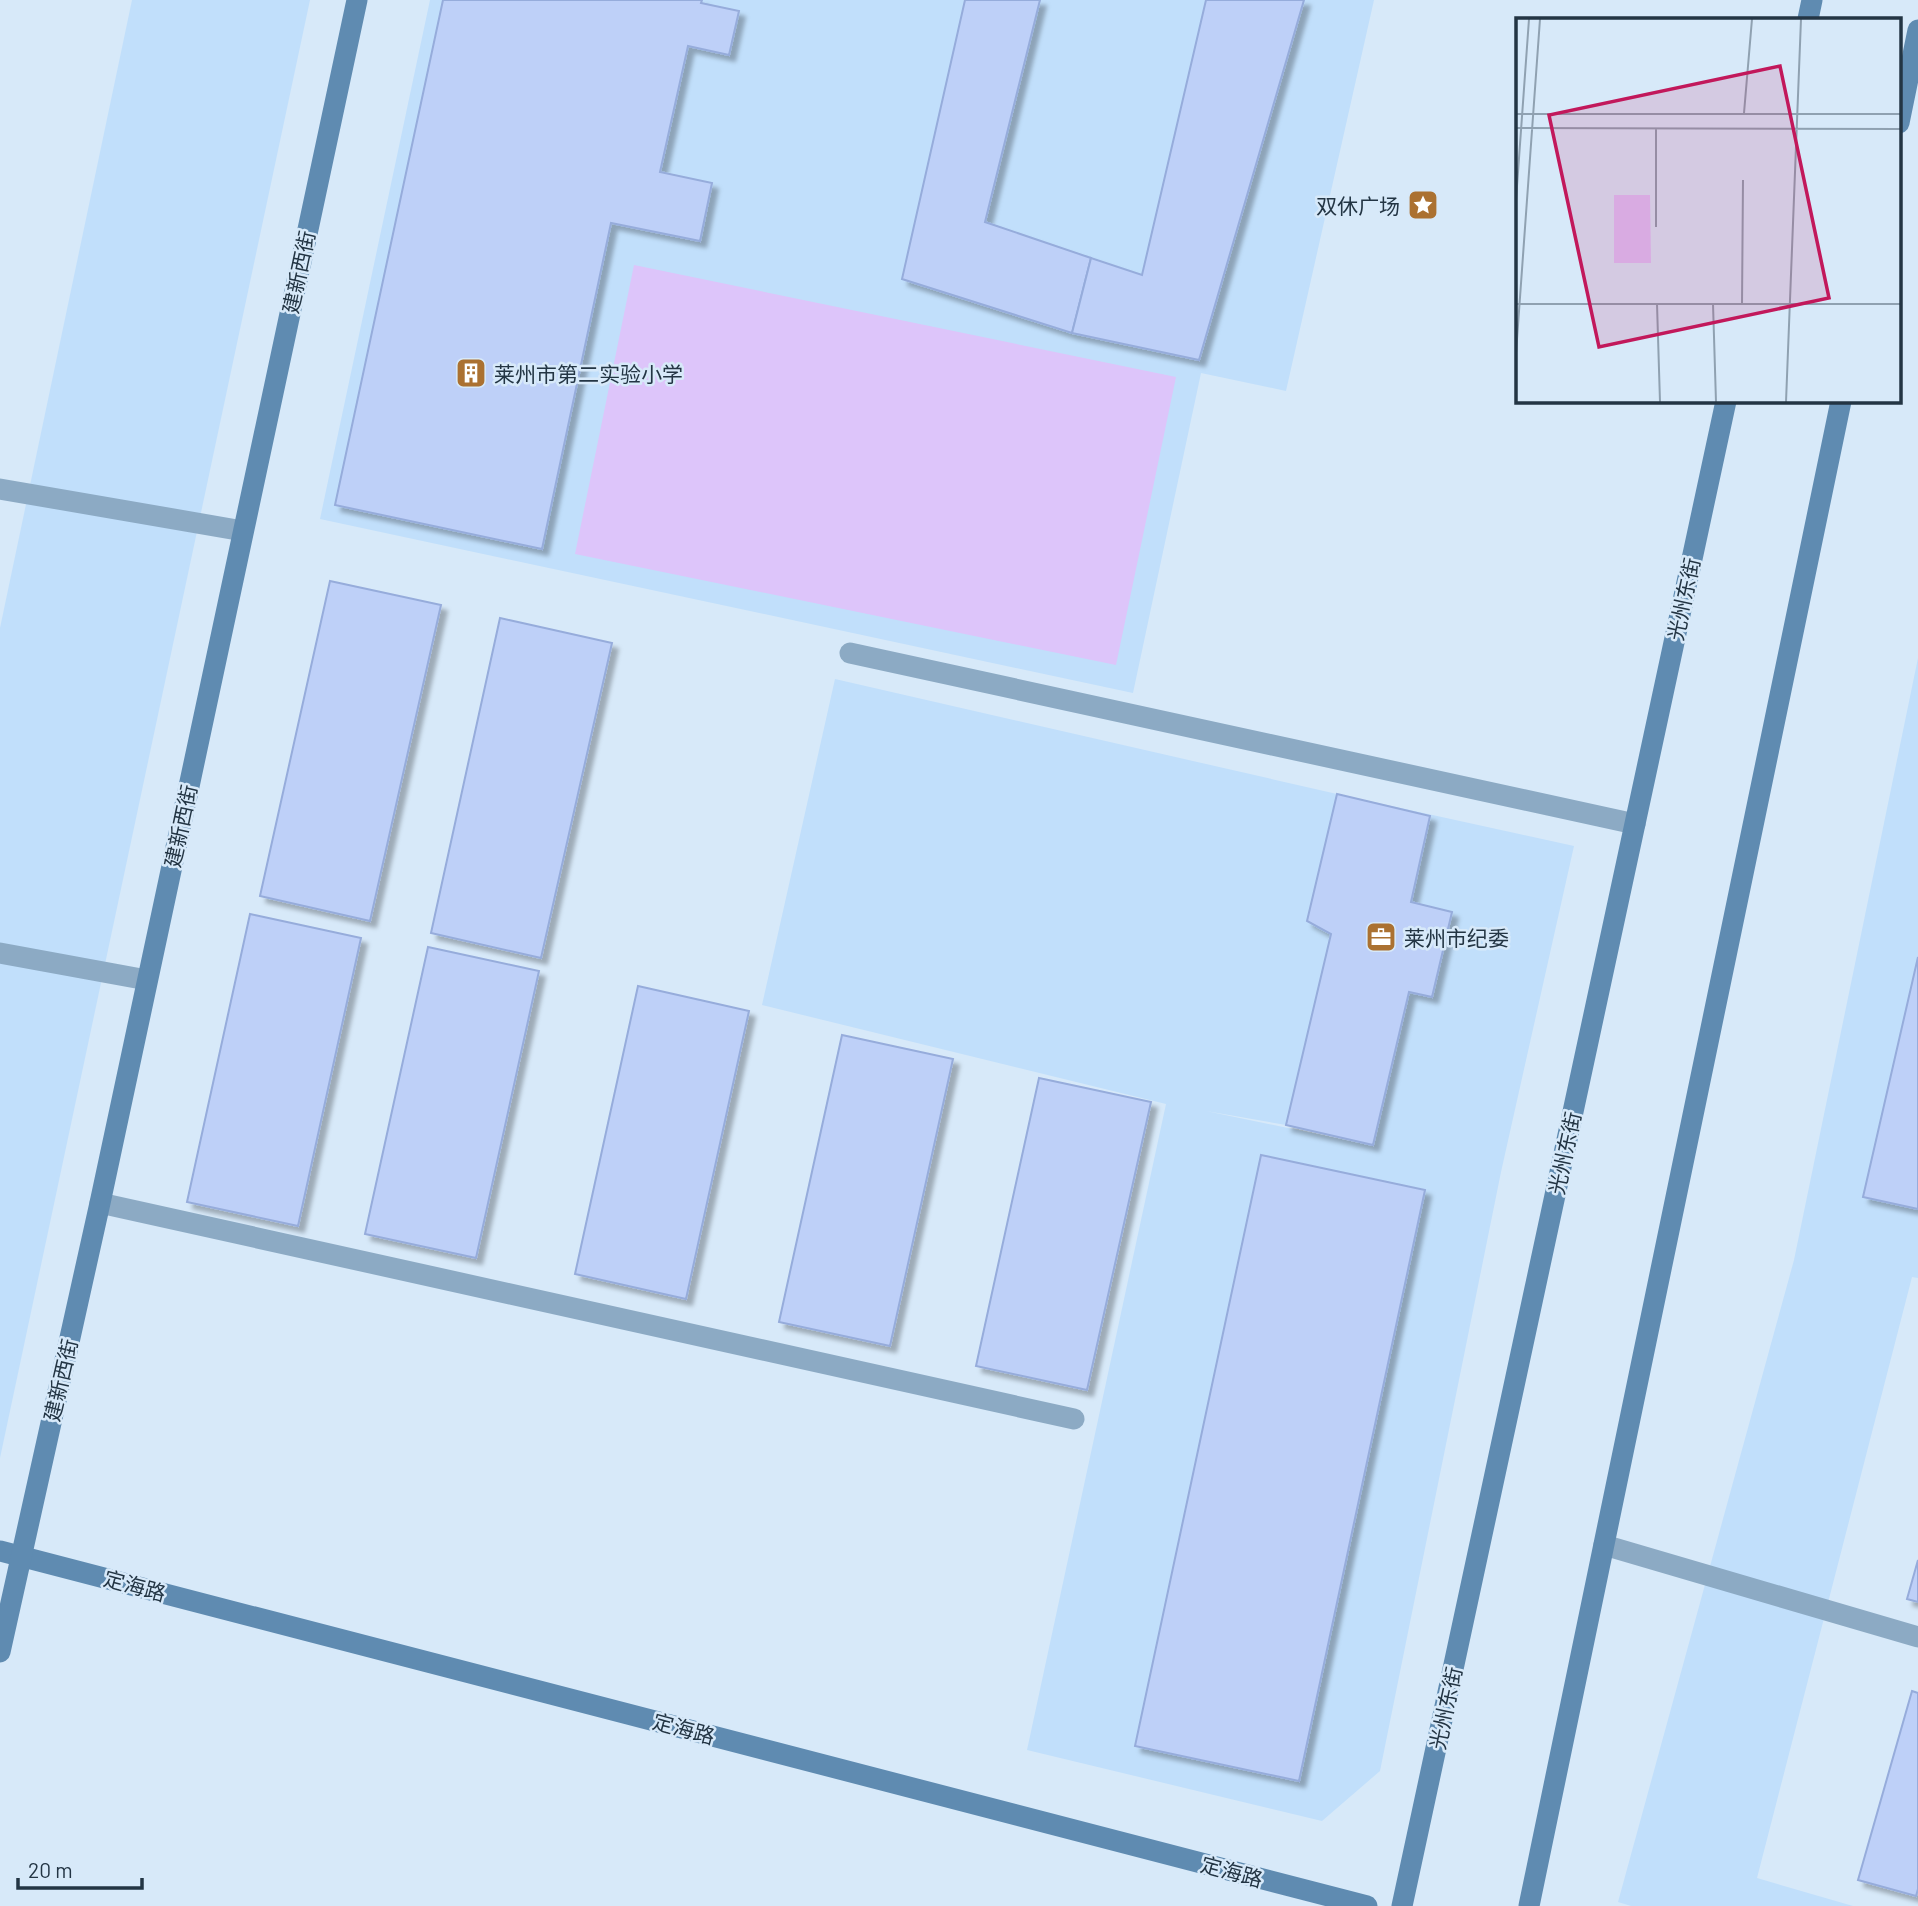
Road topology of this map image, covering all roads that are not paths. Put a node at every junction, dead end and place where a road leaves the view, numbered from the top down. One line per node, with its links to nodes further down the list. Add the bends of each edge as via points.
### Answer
1 (356, 0): 9 (main road, 建新西街)
2 (1812, 0): 3 (main road)
3 (1808, 18)
4 (1918, 30): 5 (main road)
5 (1900, 118)
6 (1726, 402): 11 (main road, 光州东街)
7 (1841, 402): 16 (main road)
8 (0, 489): 9 (street)
9 (243, 531): 13 (main road, 建新西街)
10 (850, 653): 11 (street)
11 (1635, 824): 21 (main road, 光州东街)
12 (0, 953): 13 (street)
13 (147, 980): 14 (main road, 建新西街)
14 (100, 1203): 15 (street); 17 (main road, 建新西街)
15 (1074, 1419)
16 (1604, 1545): 18 (street); 22 (main road)
17 (10, 1553): 19 (main road, 建新西街); 20 (main road, 定海路)
18 (1918, 1637)
19 (0, 1652)
20 (1367, 1906)
21 (1402, 1906)
22 (1529, 1906)

